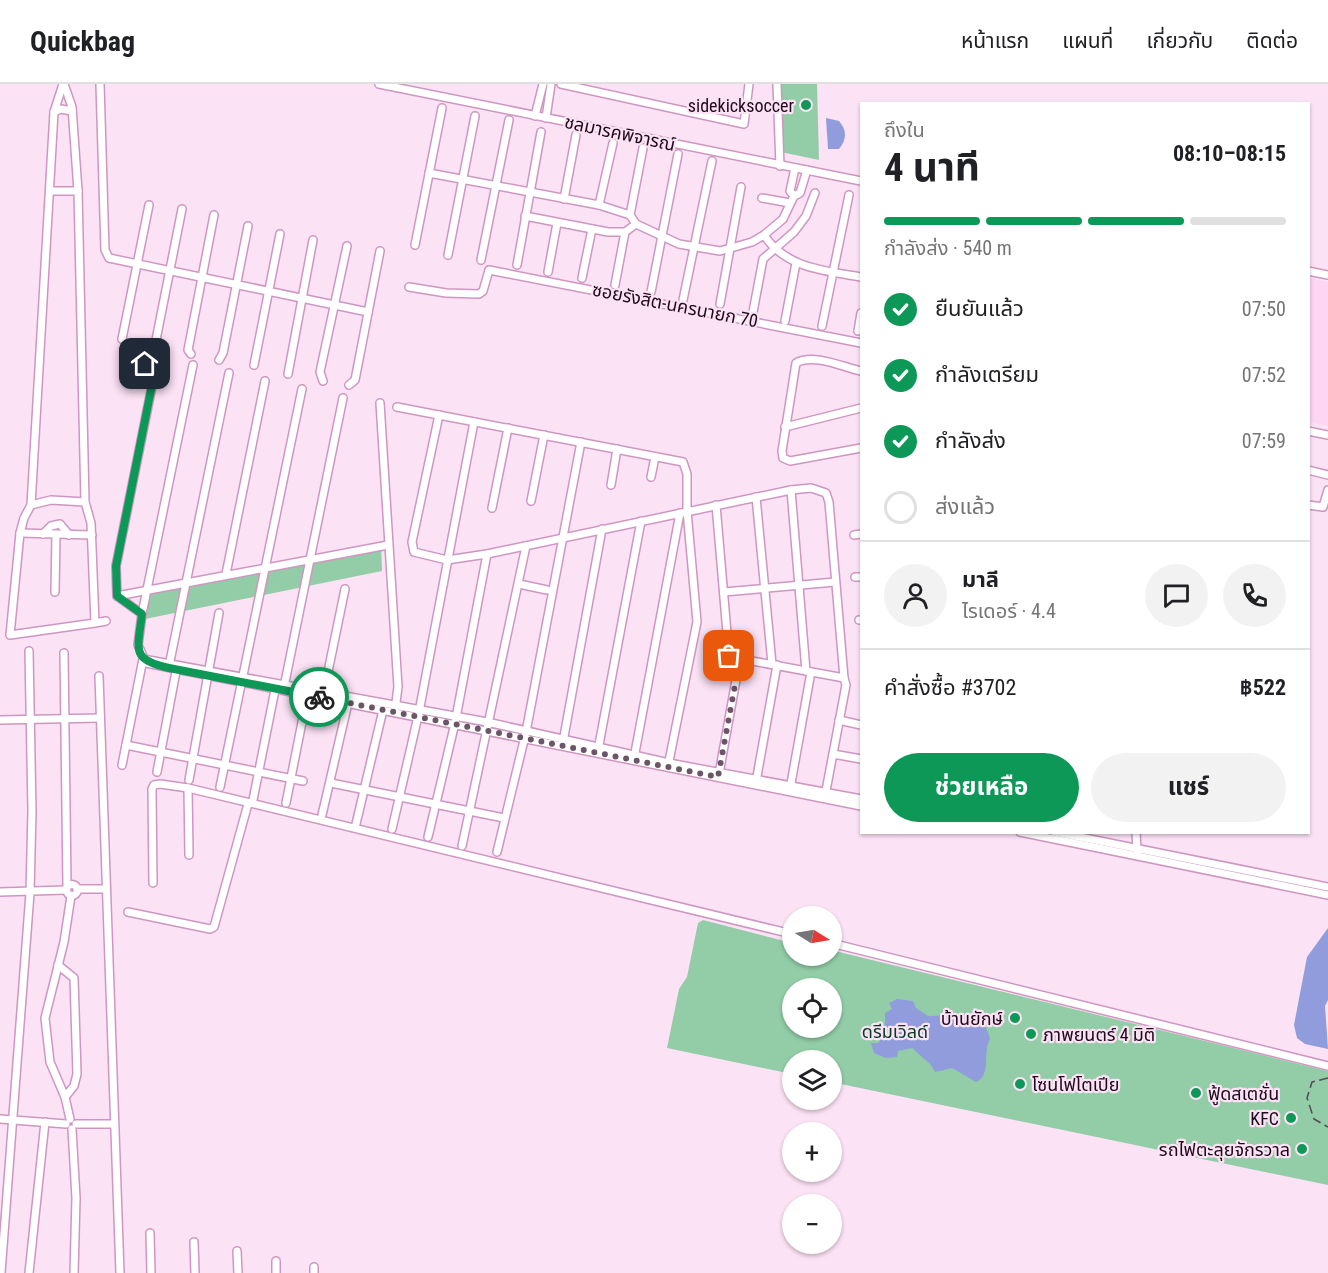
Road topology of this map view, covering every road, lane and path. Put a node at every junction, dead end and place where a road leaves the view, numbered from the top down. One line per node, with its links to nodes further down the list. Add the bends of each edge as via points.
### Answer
1 (64, 84): 10 (street); 11 (street)
2 (100, 84): 62 (street, via 105,250 113,260)
3 (379, 84): 13 (street, ชลมารคพิจารณ์)
4 (543, 84): 13 (street)
5 (551, 84): 14 (street)
6 (561, 84): 7 (street, via 744,124)
7 (749, 84)
8 (777, 84): 22 (street)
9 (442, 108): 25 (street)
10 (72, 111): 11 (street); 31 (street)
11 (54, 112): 30 (street)
12 (475, 116): 26 (street)
13 (535, 116): 14 (street, ชลมารคพิจารณ์)
14 (546, 118): 22 (street, ชลมารคพิจารณ์)
15 (509, 120): 28 (street)
16 (541, 132): 32 (street)
17 (576, 135): 36 (street)
18 (613, 143): 39 (street)
19 (643, 148): 42 (street)
20 (678, 154): 50 (street)
21 (712, 161): 55 (street)
22 (780, 166): 23 (street, ชลมารคพิจารณ์)
23 (795, 168): 24 (street, ชลมารคพิจารณ์); 37 (street)
24 (807, 171): 27 (street, ชลมารคพิจารณ์); 37 (street, via 800,193)
25 (429, 173): 26 (street); 53 (street)
26 (464, 180): 28 (street); 59 (street)
27 (860, 181)
28 (496, 184): 32 (street); 60 (street)
29 (741, 187): 57 (street)
30 (51, 191): 31 (street); 128 (street)
31 (78, 191): 127 (street)
32 (530, 191): 36 (street); 43 (street)
33 (815, 193): 56 (street, via 806,216)
34 (849, 195): 67 (street)
35 (762, 198): 37 (street)
36 (564, 199): 39 (street)
37 (792, 200): 51 (street, via 783,219)
38 (148, 205): 62 (street)
39 (599, 205): 42 (street)
40 (182, 209): 65 (street)
41 (214, 215): 70 (street)
42 (630, 215): 45 (street)
43 (525, 216): 44 (street); 63 (street)
44 (557, 223): 47 (street); 66 (street)
45 (636, 224): 48 (street); 50 (street)
46 (248, 226): 72 (street)
47 (592, 229): 48 (street); 71 (street)
48 (625, 232): 73 (street)
49 (280, 234): 75 (street)
50 (662, 235): 55 (street); 76 (street)
51 (764, 235): 56 (street); 57 (street)
52 (313, 240): 77 (street)
53 (415, 245)
54 (347, 246): 80 (street)
55 (694, 249): 57 (street); 78 (street)
56 (773, 249): 61 (street); 82 (street, via 763,259)
57 (730, 250): 79 (street)
58 (380, 251): 81 (street)
59 (448, 255)
60 (481, 260)
61 (796, 263): 67 (street); 84 (street)
62 (137, 265): 65 (street); 87 (street)
63 (517, 265)
64 (1310, 271): 68 (street)
65 (170, 272): 70 (street); 89 (street)
66 (548, 272)
67 (832, 272): 69 (street); 85 (street)
68 (1328, 275)
69 (860, 277)
70 (202, 278): 72 (street); 90 (street, via 188,350)
71 (582, 278)
72 (235, 285): 75 (street); 91 (street)
73 (615, 285)
74 (408, 287): 88 (street, ซอยรังสิต-นครนายก 70, via 479,294 489,270)
75 (269, 292): 77 (street); 95 (street)
76 (651, 292)
77 (303, 299): 80 (street); 98 (street)
78 (684, 300)
79 (720, 304)
80 (334, 306): 81 (street); 101 (street, via 320,372)
81 (368, 312): 102 (street, via 355,380)
82 (753, 312)
83 (860, 319): 86 (street)
84 (785, 321)
85 (822, 326)
86 (858, 331)
87 (122, 339)
88 (860, 343)
89 (155, 345)
90 (191, 354)
91 (219, 360)
92 (132, 361): 93 (street)
93 (145, 364): 99 (street, via 140,377); 158 (street, via 157,363 116,566)
94 (193, 365): 152 (street)
95 (254, 365)
96 (860, 371): 110 (street, via 811,360 796,363)
97 (229, 373): 149 (street)
98 (288, 374)
99 (130, 376)
100 (265, 381): 147 (street)
101 (323, 381)
102 (349, 385)
103 (302, 389): 146 (street)
104 (343, 398): 144 (street)
105 (380, 403): 141 (street)
106 (398, 406): 108 (street)
107 (860, 408): 110 (street)
108 (440, 415): 109 (street); 145 (street, via 412,548 421,555)
109 (474, 422): 111 (street); 145 (street)
110 (784, 427): 116 (street, via 782,451 786,460)
111 (508, 428): 113 (street); 131 (street)
112 (1310, 431): 114 (street)
113 (544, 435): 115 (street); 126 (street)
114 (1328, 435)
115 (580, 442): 117 (street); 140 (street)
116 (860, 448)
117 (617, 449): 118 (street); 122 (street)
118 (655, 457): 121 (street); 132 (street, via 683,462 686,466)
119 (1310, 470): 120 (street)
120 (1328, 475)
121 (651, 477)
122 (611, 485)
123 (790, 489): 125 (street); 148 (street, via 811,488 828,497); 151 (street)
124 (1328, 490): 130 (street, via 1323,507)
125 (756, 497): 129 (street); 154 (street)
126 (531, 501)
127 (85, 502): 128 (street, via 51,500); 139 (street)
128 (31, 505): 135 (street)
129 (716, 505): 132 (street); 157 (street)
130 (1310, 505)
131 (492, 508)
132 (684, 512): 133 (street); 198 (street); 203 (street, via 697,622)
133 (641, 521): 134 (street); 195 (street)
134 (602, 529): 140 (street); 193 (street)
135 (20, 533): 136 (street); 162 (street, via 10,635)
136 (43, 534): 137 (street); 138 (street, via 51,526 60,525)
137 (56, 534): 138 (street); 156 (street)
138 (69, 535): 139 (street)
139 (92, 535): 162 (street)
140 (563, 538): 142 (street); 192 (street)
141 (388, 544): 144 (street); 181 (street, via 398,687)
142 (526, 546): 143 (street); 150 (street)
143 (487, 554): 145 (street); 188 (street)
144 (311, 560): 146 (street); 177 (street)
145 (447, 560): 183 (street)
146 (267, 566): 147 (street); 175 (street)
147 (226, 574): 149 (street)
148 (835, 582): 151 (street); 174 (street)
149 (186, 583): 152 (street); 170 (street)
150 (519, 584): 155 (street); 191 (street)
151 (799, 585): 154 (street); 171 (street)
152 (148, 589): 158 (street); 160 (street)
153 (345, 589): 179 (street)
154 (765, 589): 157 (street); 169 (street)
155 (547, 590)
156 (55, 592)
157 (723, 592): 166 (street)
158 (117, 596): 160 (street)
159 (219, 613): 172 (street)
160 (142, 614): 168 (street, via 138,645)
161 (106, 621): 162 (street)
162 (95, 623)
163 (29, 651): 187 (street)
164 (64, 653): 185 (street)
165 (709, 653): 166 (street)
166 (729, 656): 167 (street)
167 (740, 658): 169 (street); 206 (street)
168 (143, 659): 170 (street); 194 (street)
169 (774, 665): 171 (street); 209 (street)
170 (173, 666): 172 (street); 196 (street)
171 (809, 671): 174 (street); 213 (street)
172 (206, 672): 175 (street); 199 (street)
173 (99, 676): 184 (street)
174 (844, 678): 189 (street)
175 (243, 679): 176 (street); 202 (street)
176 (276, 686): 177 (street); 205 (street)
177 (284, 687): 178 (street)
178 (308, 692): 179 (street); 207 (street)
179 (323, 695): 180 (street); 181 (street)
180 (348, 703): 182 (street); 210 (street)
181 (395, 709): 182 (street); 183 (street)
182 (383, 710): 214 (street)
183 (419, 714): 188 (street); 216 (street)
184 (100, 718): 185 (street); 239 (street)
185 (65, 719): 187 (street); 240 (street)
186 (0, 720): 187 (street)
187 (30, 720): 242 (street)
188 (455, 720): 191 (street); 220 (street)
189 (839, 720): 190 (street); 197 (street)
190 (860, 725)
191 (486, 726): 192 (street); 222 (street)
192 (525, 735): 193 (street); 224 (street)
193 (563, 742): 195 (street)
194 (126, 745): 196 (street); 201 (street)
195 (598, 750): 198 (street)
196 (160, 752): 199 (street); 204 (street)
197 (833, 754): 200 (street); 215 (street)
198 (634, 758): 203 (street)
199 (193, 759): 202 (street); 211 (street)
200 (860, 759)
201 (122, 765)
202 (226, 765): 205 (street); 212 (street)
203 (667, 768): 206 (street)
204 (157, 772)
205 (259, 772): 207 (street); 218 (street)
206 (719, 773): 209 (street)
207 (291, 779): 208 (street); 219 (street)
208 (303, 781)
209 (756, 781): 213 (street)
210 (331, 783): 214 (street); 223 (street)
211 (188, 784): 218 (street); 235 (street); 237 (street, via 154,785)
212 (220, 787)
213 (790, 788): 215 (street)
214 (364, 792): 216 (street); 225 (street)
215 (825, 795): 217 (street); 221 (street)
216 (400, 798): 220 (street); 226 (street)
217 (860, 799)
218 (250, 802): 244 (street, via 214,927); 245 (street)
219 (286, 803)
220 (436, 805): 222 (street); 230 (street)
221 (860, 806)
222 (469, 811): 224 (street); 232 (street)
223 (322, 815)
224 (504, 818): 233 (street)
225 (356, 824)
226 (392, 829)
227 (1038, 834): 231 (street)
228 (1064, 834): 231 (street)
229 (1136, 834): 234 (street)
230 (428, 837)
231 (1088, 839): 234 (street)
232 (462, 846)
233 (497, 852)
234 (1137, 853): 236 (street)
235 (189, 855)
236 (1180, 861): 238 (street); 243 (street)
237 (153, 883)
238 (1328, 887)
239 (106, 889): 240 (street); 254 (street)
240 (68, 891): 242 (street); 247 (street)
241 (0, 892): 242 (street)
242 (30, 893): 251 (street)
243 (1328, 895)
244 (128, 912)
245 (782, 932)
246 (842, 947): 248 (street)
247 (58, 965): 249 (street, via 46,1005 45,1029 51,1062); 249 (street, via 74,978 77,1074)
248 (1328, 1066)
249 (65, 1097): 253 (street)
250 (0, 1119): 251 (street)
251 (12, 1119): 252 (street); 259 (street)
252 (45, 1122): 253 (street); 260 (street)
253 (71, 1124): 254 (street); 261 (street, via 76,1198)
254 (114, 1124): 262 (street)
255 (150, 1233): 263 (street)
256 (194, 1242): 264 (street)
257 (237, 1251): 265 (street)
258 (276, 1261): 266 (street)
259 (1, 1273)
260 (29, 1273)
261 (74, 1273)
262 (120, 1273)
263 (151, 1273)
264 (195, 1273)
265 (238, 1273)
266 (276, 1273)

